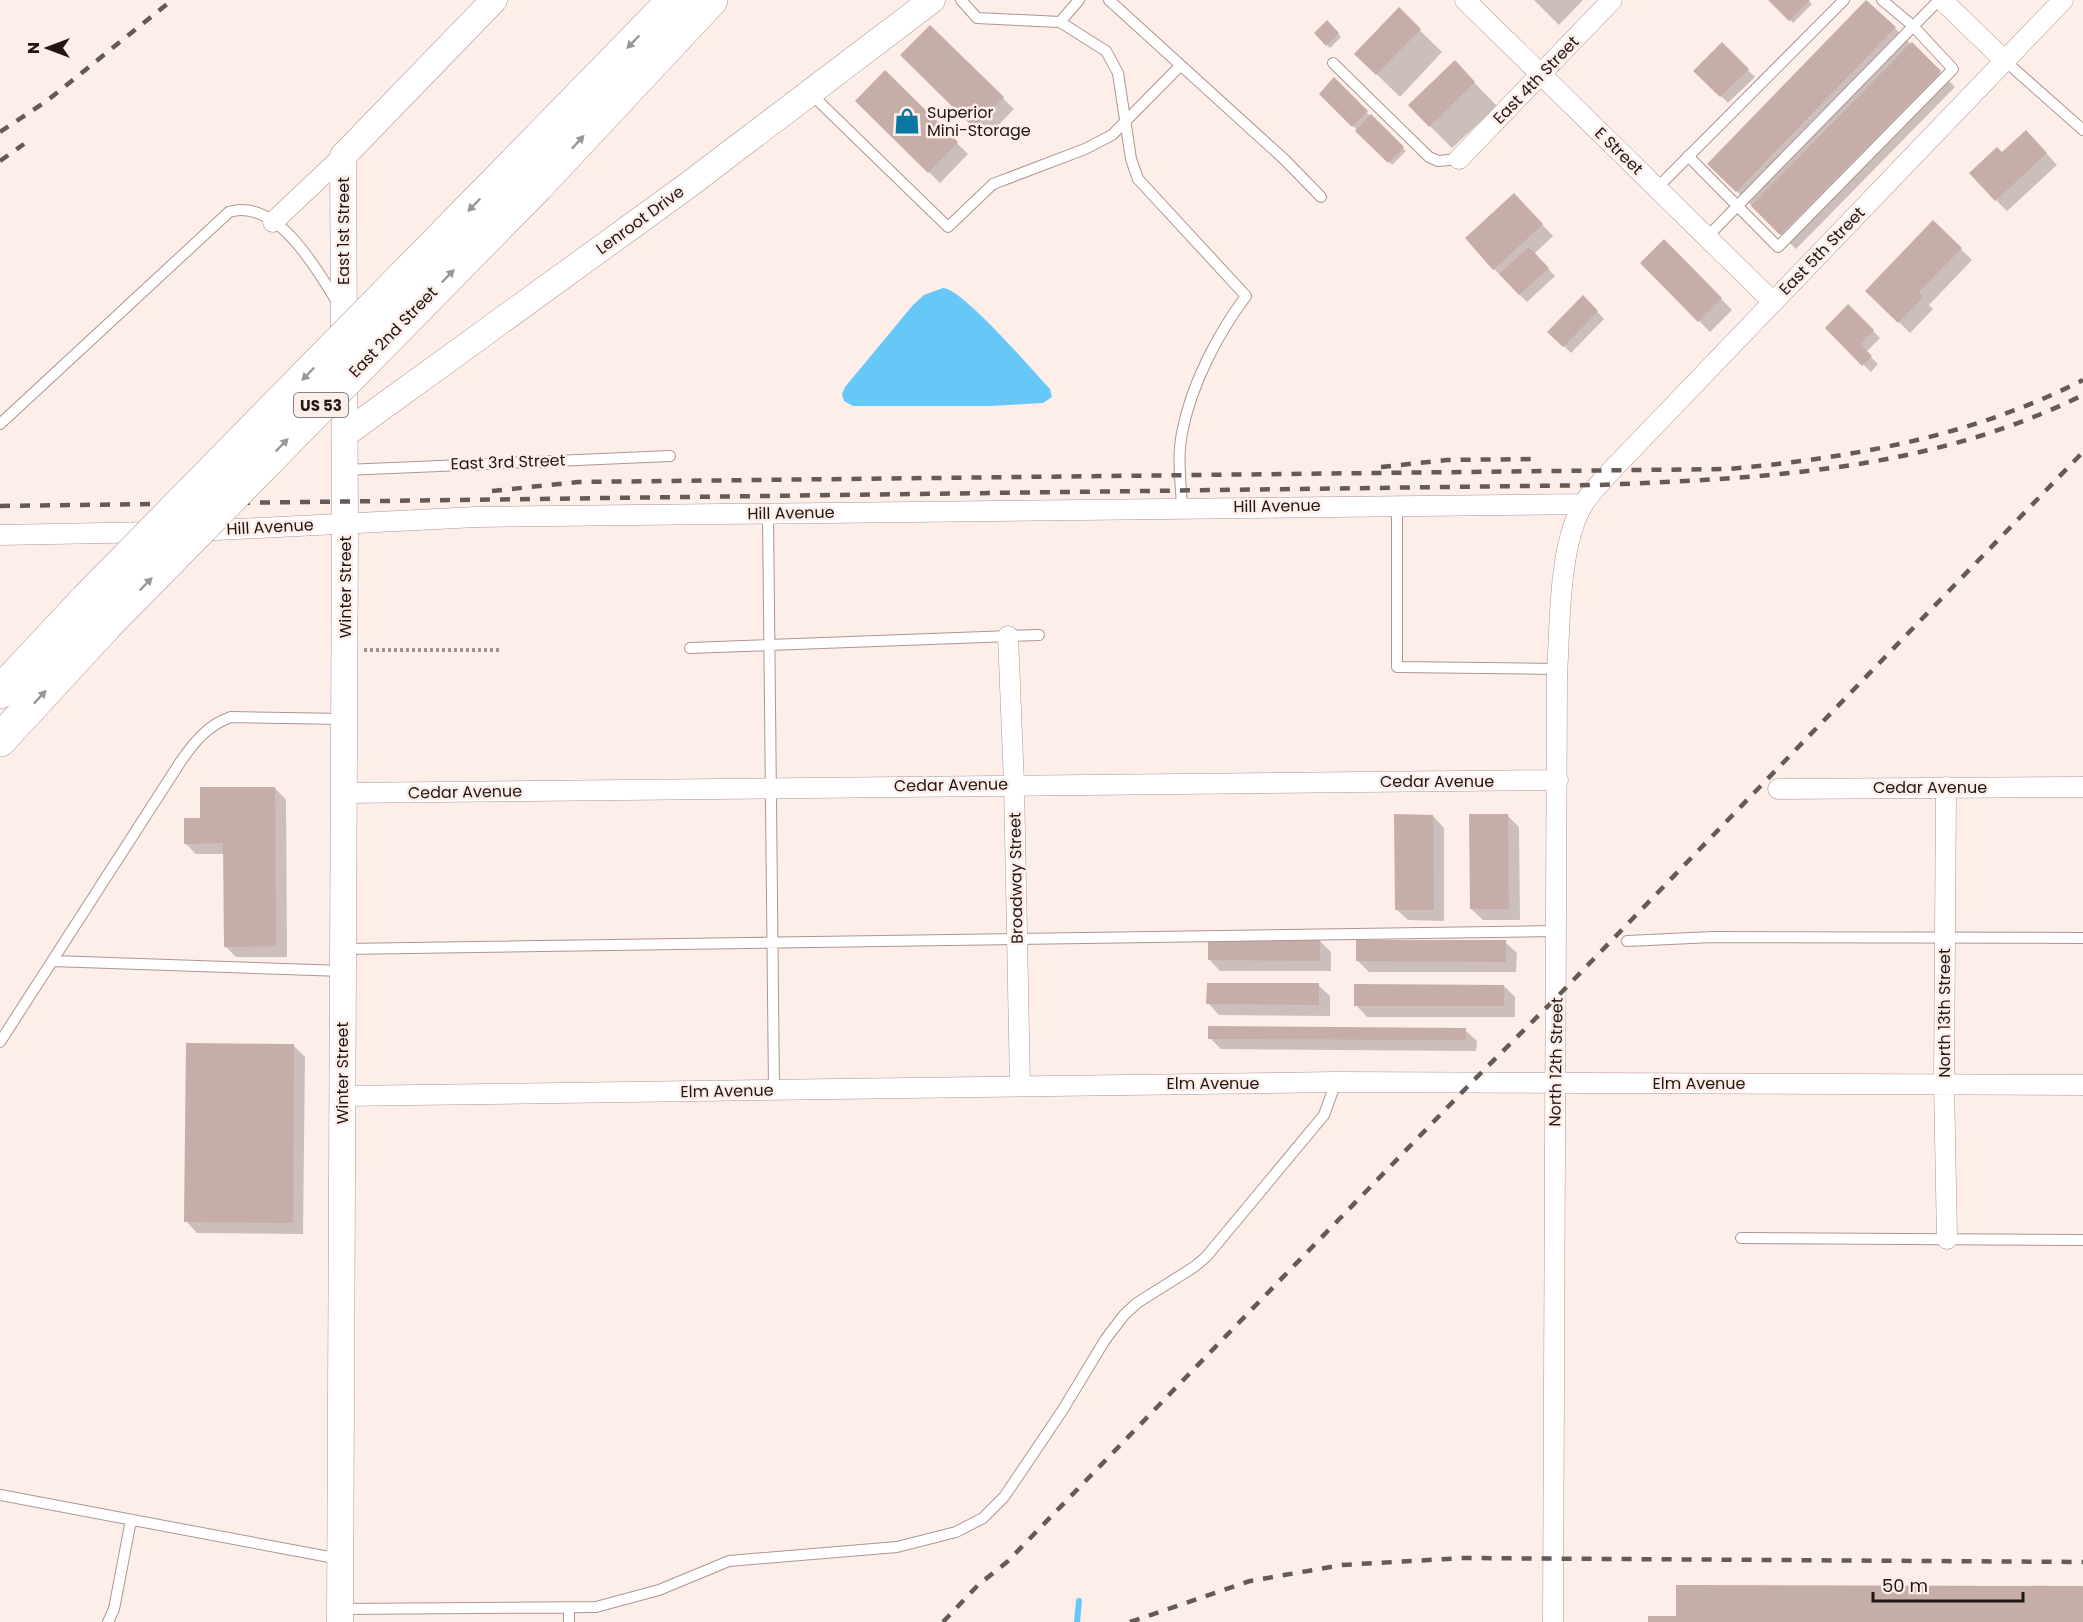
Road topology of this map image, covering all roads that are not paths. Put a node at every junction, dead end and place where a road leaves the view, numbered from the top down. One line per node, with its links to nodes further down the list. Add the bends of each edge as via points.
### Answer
1 (494, 0): 23 (street, East 1st Street)
2 (674, 0): 26 (highway, East 2nd Street / US 53, one-way to 26)
3 (711, 0): 26 (highway, East 2nd Street / US 53, one-way to 3)
4 (932, 0): 20 (street, Lenroot Drive)
5 (961, 0): 14 (lane, via 977,18)
6 (1079, 0): 14 (lane)
7 (1109, 0): 18 (lane)
8 (1465, 0): 19 (street, E Street)
9 (1612, 0): 19 (street, East 4th Street)
10 (1844, 0): 24 (lane)
11 (1882, 0): 15 (lane)
12 (1940, 0): 15 (lane); 16 (street)
13 (2063, 0): 16 (street, East 5th Street)
14 (1060, 22): 21 (lane, via 1098,44 1113,61)
15 (1913, 26): 29 (lane); 29 (lane, via 1953,69 1778,247)
16 (2004, 60): 22 (lane); 32 (street, East 5th Street)
17 (1333, 63): 25 (lane, via 1429,157 1438,161)
18 (1180, 66): 21 (lane); 28 (lane)
19 (1541, 75): 25 (street, East 4th Street); 27 (street, E Street)
20 (810, 92): 21 (lane, via 948,227 993,184 1101,142); 35 (street, Lenroot Drive)
21 (1125, 124): 40 (lane, via 1134,171 1143,187 1246,296 1215,345 1184,426 1180,457)
22 (2083, 130)
23 (343, 156): 30 (street); 33 (street, East 1st Street)
24 (1688, 156): 27 (lane); 29 (lane)
25 (1459, 159)
26 (526, 174): 49 (highway, East 2nd Street / US 53, one-way to 49, bridge, via 86,600); 51 (highway, East 2nd Street / US 53, one-way to 26, bridge)
27 (1657, 188): 31 (street, E Street)
28 (1321, 197)
29 (1738, 206): 31 (lane)
30 (273, 222): 33 (lane, via 306,254); 34 (lane, via 250,210 225,215)
31 (1707, 237): 32 (street, E Street)
32 (1773, 302): 38 (street, East 5th Street)
33 (344, 313): 35 (street, East 1st Street)
34 (0, 424)
35 (345, 434): 37 (street, East 1st Street)
36 (670, 456): 37 (lane, East 3rd Street)
37 (345, 471): 42 (street, East 1st Street)
38 (1583, 504): 39 (street, Hill Avenue); 48 (street, North 12th Street, via 1566,561)
39 (1398, 505): 40 (street, Hill Avenue); 48 (lane, via 1397,667)
40 (1182, 507): 41 (street, Hill Avenue)
41 (768, 513): 42 (street, Hill Avenue); 46 (lane)
42 (345, 523): 43 (street, Hill Avenue); 50 (street, Winter Street)
43 (0, 535)
44 (1039, 635): 45 (lane)
45 (1008, 636): 46 (lane); 53 (street, Broadway Street)
46 (769, 645): 47 (lane); 54 (lane)
47 (690, 648)
48 (1558, 669): 52 (street, North 12th Street)
49 (0, 692)
50 (344, 719): 58 (street, Winter Street); 66 (lane, via 231,717 203,733)
51 (0, 740)
52 (1558, 780): 53 (street, Cedar Avenue); 59 (street, North 12th Street)
53 (1014, 784): 54 (street, Cedar Avenue); 60 (street, Broadway Street)
54 (771, 786): 58 (street, Cedar Avenue); 64 (lane)
55 (1946, 787): 56 (street, Cedar Avenue); 57 (street, Cedar Avenue); 61 (street, North 13th Street)
56 (2083, 787)
57 (1778, 789)
58 (344, 793): 65 (street, Winter Street)
59 (1558, 931): 60 (lane); 69 (street, North 12th Street)
60 (1017, 938): 64 (lane); 70 (street, Broadway Street)
61 (1945, 938): 62 (lane); 63 (lane, via 1713,937); 71 (street, North 13th Street)
62 (2083, 938)
63 (1627, 941)
64 (772, 943): 65 (lane); 73 (lane)
65 (343, 960): 66 (lane); 74 (street, Winter Street)
66 (52, 961): 67 (lane)
67 (0, 1042)
68 (1336, 1082): 69 (street, Elm Avenue); 70 (street, Elm Avenue); 81 (lane, via 1324,1115 1206,1257 1137,1303 1119,1321 1004,1497 983,1518 942,1538 897,1547 729,1561 648,1593 607,1605)
69 (1555, 1082): 71 (street, Elm Avenue); 85 (street, North 12th Street)
70 (1020, 1084): 73 (street, Elm Avenue)
71 (1944, 1084): 72 (street, Elm Avenue); 76 (street, North 13th Street)
72 (2083, 1085)
73 (774, 1090): 74 (street, Elm Avenue)
74 (342, 1096): 80 (street, Winter Street)
75 (1741, 1238): 76 (lane)
76 (1947, 1239): 77 (lane)
77 (2083, 1240)
78 (0, 1495): 79 (lane)
79 (131, 1520): 80 (lane); 83 (lane)
80 (340, 1559): 82 (street, Winter Street)
81 (569, 1608): 82 (lane); 84 (lane)
82 (340, 1615)
83 (108, 1622)
84 (569, 1622)
85 (1552, 1622)

